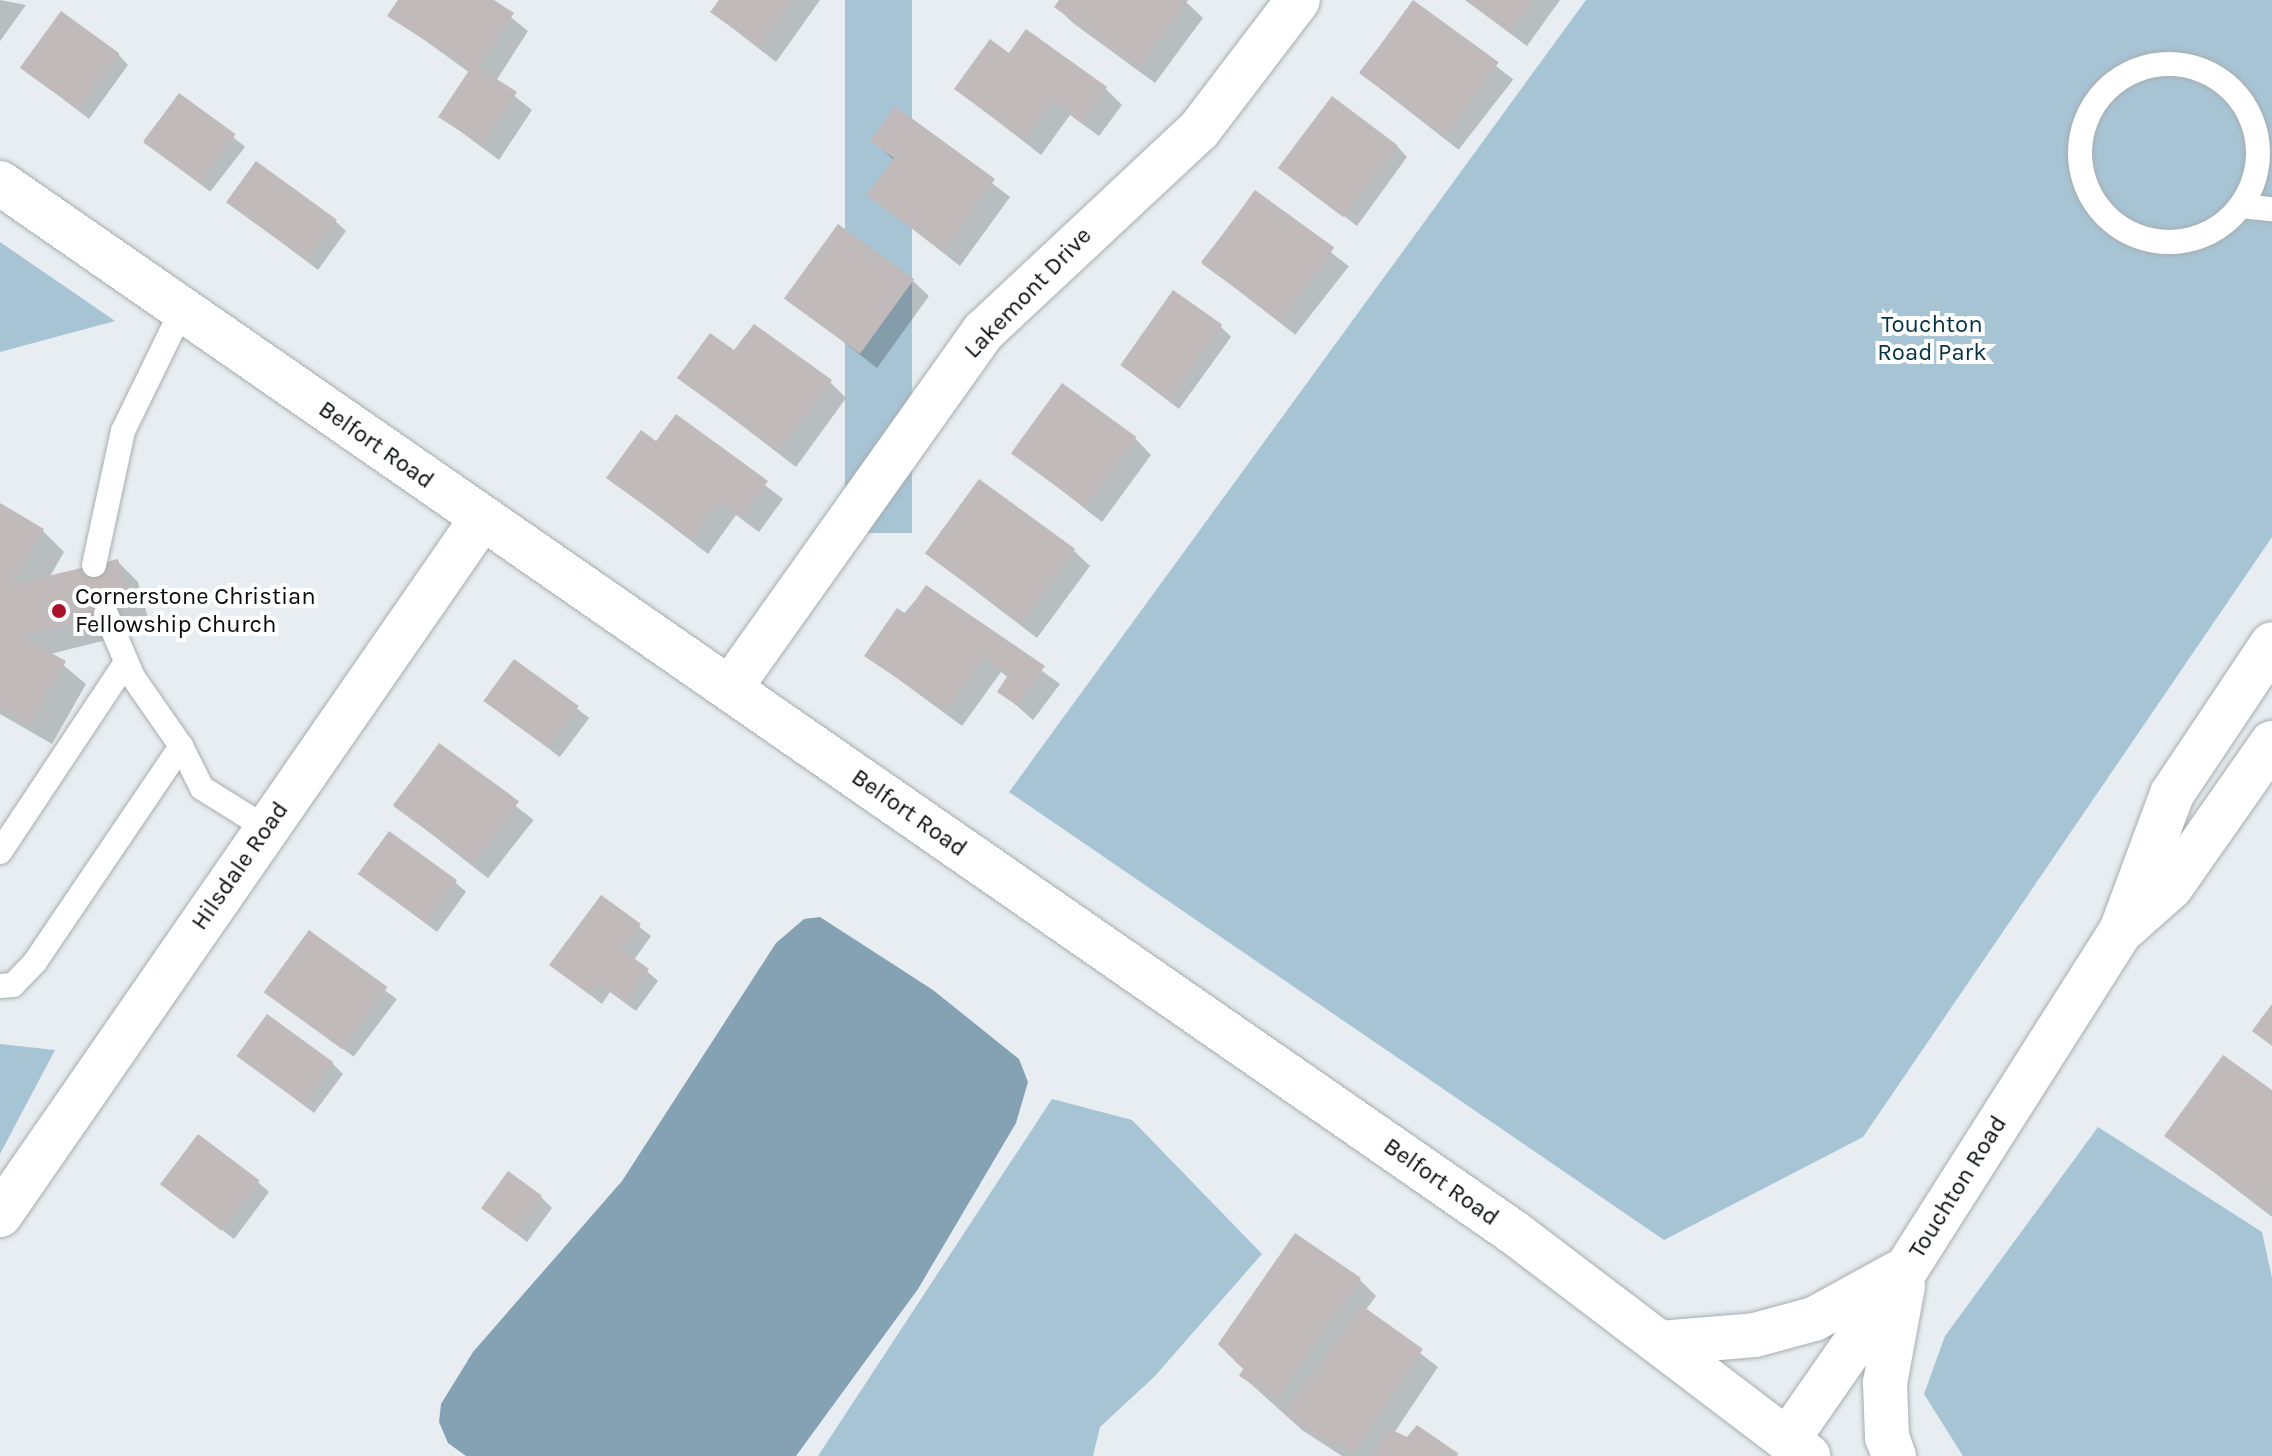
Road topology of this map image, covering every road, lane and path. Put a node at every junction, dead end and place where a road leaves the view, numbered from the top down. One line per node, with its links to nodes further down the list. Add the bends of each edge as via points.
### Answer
1 (1298, 0): 13 (street, Lakemont Drive, via 1199,130 984,331)
2 (2241, 98): 3 (lane); 5 (lane, via 2255,124 2259,152 2255,181); 5 (lane, via 2219,77 2191,65 2161,63 2131,71 2106,88 2088,113 2079,143 2081,173 2093,201 2112,223 2137,238 2194,240 2220,227)
3 (2272, 116)
4 (0, 183): 7 (street, Belfort Road)
5 (2241, 206): 6 (lane)
6 (2272, 209)
7 (182, 310): 8 (street, Belfort Road); 9 (lane, via 123,431)
8 (482, 518): 13 (street, Belfort Road); 16 (street, Hilsdale Road)
9 (94, 565)
10 (106, 614): 12 (lane)
11 (2272, 644): 18 (street, Touchton Road, via 2172,794)
12 (126, 662): 15 (lane); 17 (lane)
13 (730, 688): 22 (street, Belfort Road, via 1512,1231)
14 (2272, 743): 18 (street, Touchton Road, via 2171,887)
15 (181, 746): 16 (lane, via 202,788); 19 (lane, via 35,962 13,985)
16 (266, 828): 20 (street, Hilsdale Road)
17 (0, 852)
18 (2121, 931): 21 (street, Touchton Road)
19 (0, 986)
20 (0, 1215)
21 (1907, 1268): 22 (street, via 1814,1319 1755,1335); 23 (street, Touchton Road); 24 (street, via 1885,1383 1887,1437)
22 (1660, 1343): 23 (street, Belfort Road)
23 (1790, 1450)
24 (1894, 1456)

